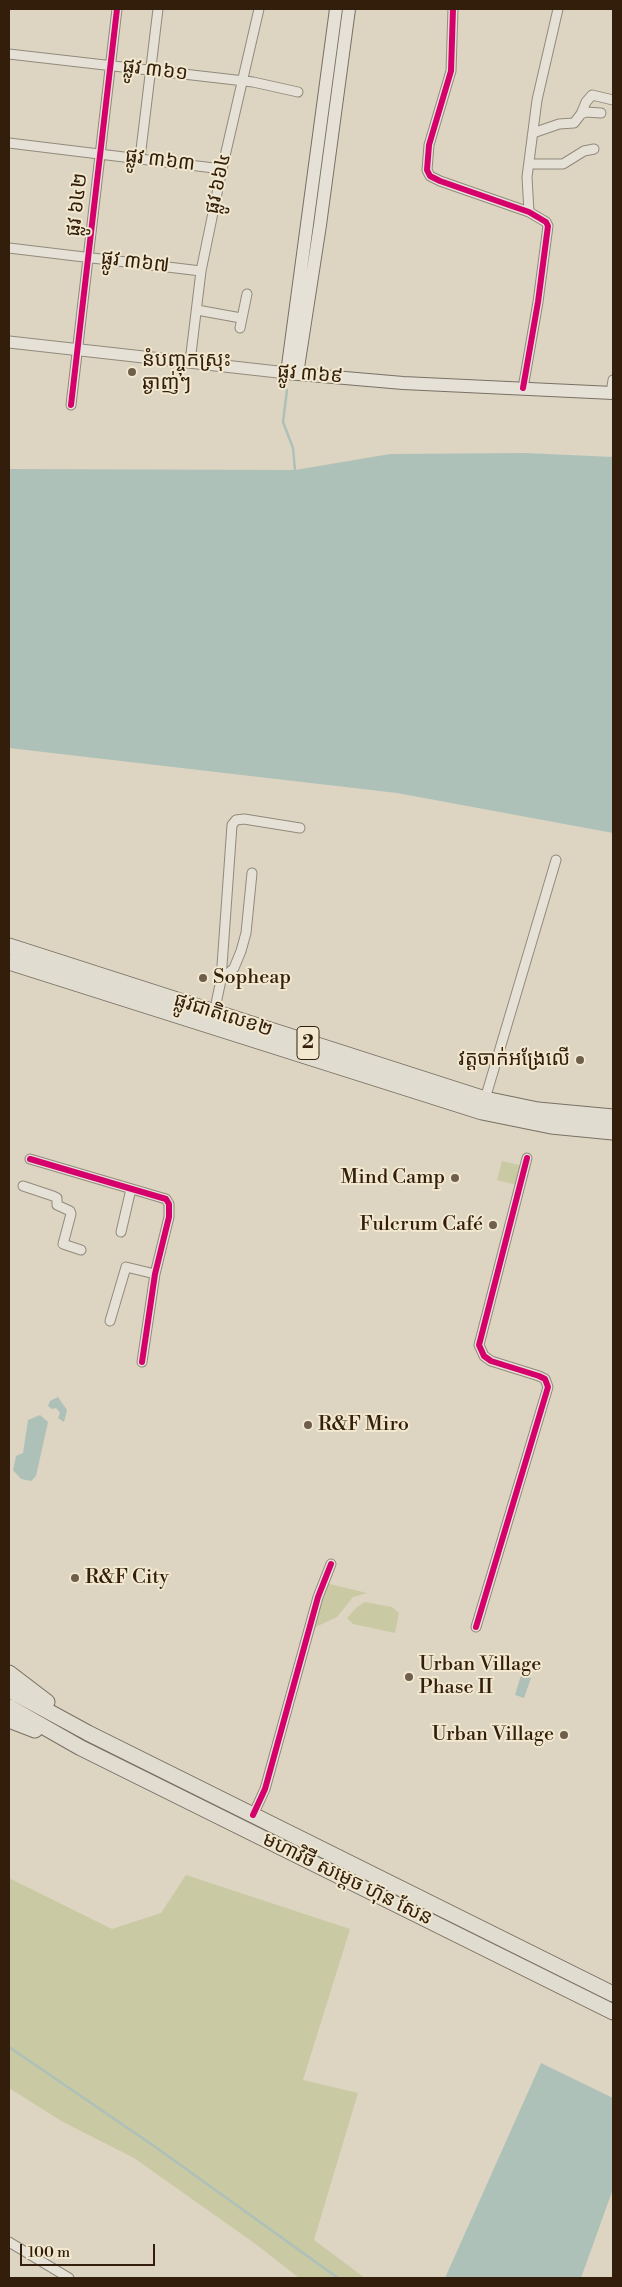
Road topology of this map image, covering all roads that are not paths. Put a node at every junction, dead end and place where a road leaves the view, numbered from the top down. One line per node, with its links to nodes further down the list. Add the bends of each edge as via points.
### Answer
1 (118, 9): 9 (street, ផ្លូវ ៦៤២)
2 (158, 9): 10 (street)
3 (259, 9): 11 (street, ផ្លូវ ៦៦៤)
4 (453, 9): 23 (street, via 450,71 429,145 426,170 440,181)
5 (558, 9): 16 (street)
6 (335, 11): 7 (main road); 34 (main road)
7 (349, 12): 34 (main road, via 320,225)
8 (9, 54): 9 (street, ផ្លូវ ៣៦១)
9 (111, 66): 10 (street, ផ្លូវ ៣៦១); 19 (street, ផ្លូវ ៦៤២)
10 (152, 71): 11 (street, ផ្លូវ ៣៦១); 20 (street)
11 (242, 82): 12 (street, ផ្លូវ ៣៦១); 22 (street, ផ្លូវ ៦៦៤)
12 (298, 92)
13 (613, 100): 15 (street, via 592,95)
14 (600, 113): 15 (street)
15 (581, 114): 16 (street, via 574,122)
16 (532, 133): 21 (street)
17 (9, 143): 19 (street, ផ្លូវ ៣៦៣)
18 (594, 149): 21 (street, via 584,151 563,164)
19 (100, 154): 20 (street, ផ្លូវ ៣៦៣); 25 (street, ផ្លូវ ៦៤២)
20 (140, 158): 22 (street, ផ្លូវ ៣៦៣)
21 (528, 164): 23 (street)
22 (222, 169): 26 (street, ផ្លូវ ៦៦៤)
23 (530, 212): 36 (street, via 542,218 548,226)
24 (9, 248): 25 (street, ផ្លូវ ៣៦៧)
25 (88, 257): 26 (street, ផ្លូវ ៣៦៧); 32 (street, ផ្លូវ ៦៤២)
26 (201, 271): 28 (street, ផ្លូវ ៦៦៤)
27 (247, 294): 29 (street)
28 (196, 310): 29 (street); 33 (street, ផ្លូវ ៦៦៤)
29 (241, 318): 30 (street)
30 (240, 328)
31 (9, 342): 32 (street, ផ្លូវ ៣៦៩)
32 (77, 349): 33 (street, ផ្លូវ ៣៦៩); 38 (street, ផ្លូវ ៦៤២)
33 (190, 362): 34 (street, ផ្លូវ ៣៦៩)
34 (292, 374): 36 (main road, ផ្លូវ ៣៦៩)
35 (613, 380): 37 (street)
36 (523, 388): 37 (main road, ផ្លូវ ៣៦៩)
37 (612, 393)
38 (71, 405)
39 (300, 828): 44 (street, via 244,819 236,820 232,825)
40 (556, 860): 48 (street)
41 (252, 873): 44 (street, via 241,951 234,968)
42 (9, 946): 45 (main road, ផ្លូវជាតិលេខ២ / 2)
43 (9, 962): 46 (main road, ផ្លូវជាតិលេខ២ / 2)
44 (221, 980): 45 (street)
45 (214, 1013): 46 (main road, ផ្លូវជាតិលេខ២ / 2)
46 (286, 1044): 47 (main road, ផ្លូវជាតិលេខ២ / 2)
47 (432, 1090): 48 (main road, ផ្លូវជាតិលេខ២ / 2); 50 (main road, ផ្លូវជាតិលេខ២ / 2, via 510,1120)
48 (485, 1099): 49 (main road, ផ្លូវជាតិលេខ២ / 2, via 538,1110)
49 (613, 1117)
50 (613, 1132)
51 (527, 1158): 61 (street, via 479,1345 484,1356 491,1361 539,1376 545,1379 548,1387)
52 (30, 1160): 54 (street)
53 (23, 1186): 56 (street, via 57,1198 57,1205 70,1211 63,1244)
54 (131, 1189): 55 (street); 57 (street, via 166,1199 169,1204 169,1217)
55 (121, 1232)
56 (81, 1250)
57 (155, 1274): 58 (street, via 126,1267); 59 (street)
58 (110, 1321)
59 (142, 1362)
60 (331, 1564): 68 (street, via 318,1597 265,1789)
61 (476, 1627)
62 (9, 1673): 66 (main road)
63 (9, 1690): 66 (main road)
64 (9, 1707): 67 (main road)
65 (9, 1720): 67 (main road)
66 (88, 1733): 68 (main road, មហាវិថី សម្តេច ហ៊ុន សែន)
67 (81, 1748): 70 (main road, មហាវិថី សម្តេច ហ៊ុន សែន)
68 (253, 1815): 69 (main road, មហាវិថី សម្តេច ហ៊ុន សែន)
69 (613, 1994)
70 (613, 2012)
71 (9, 2242): 72 (street)
72 (69, 2278)

